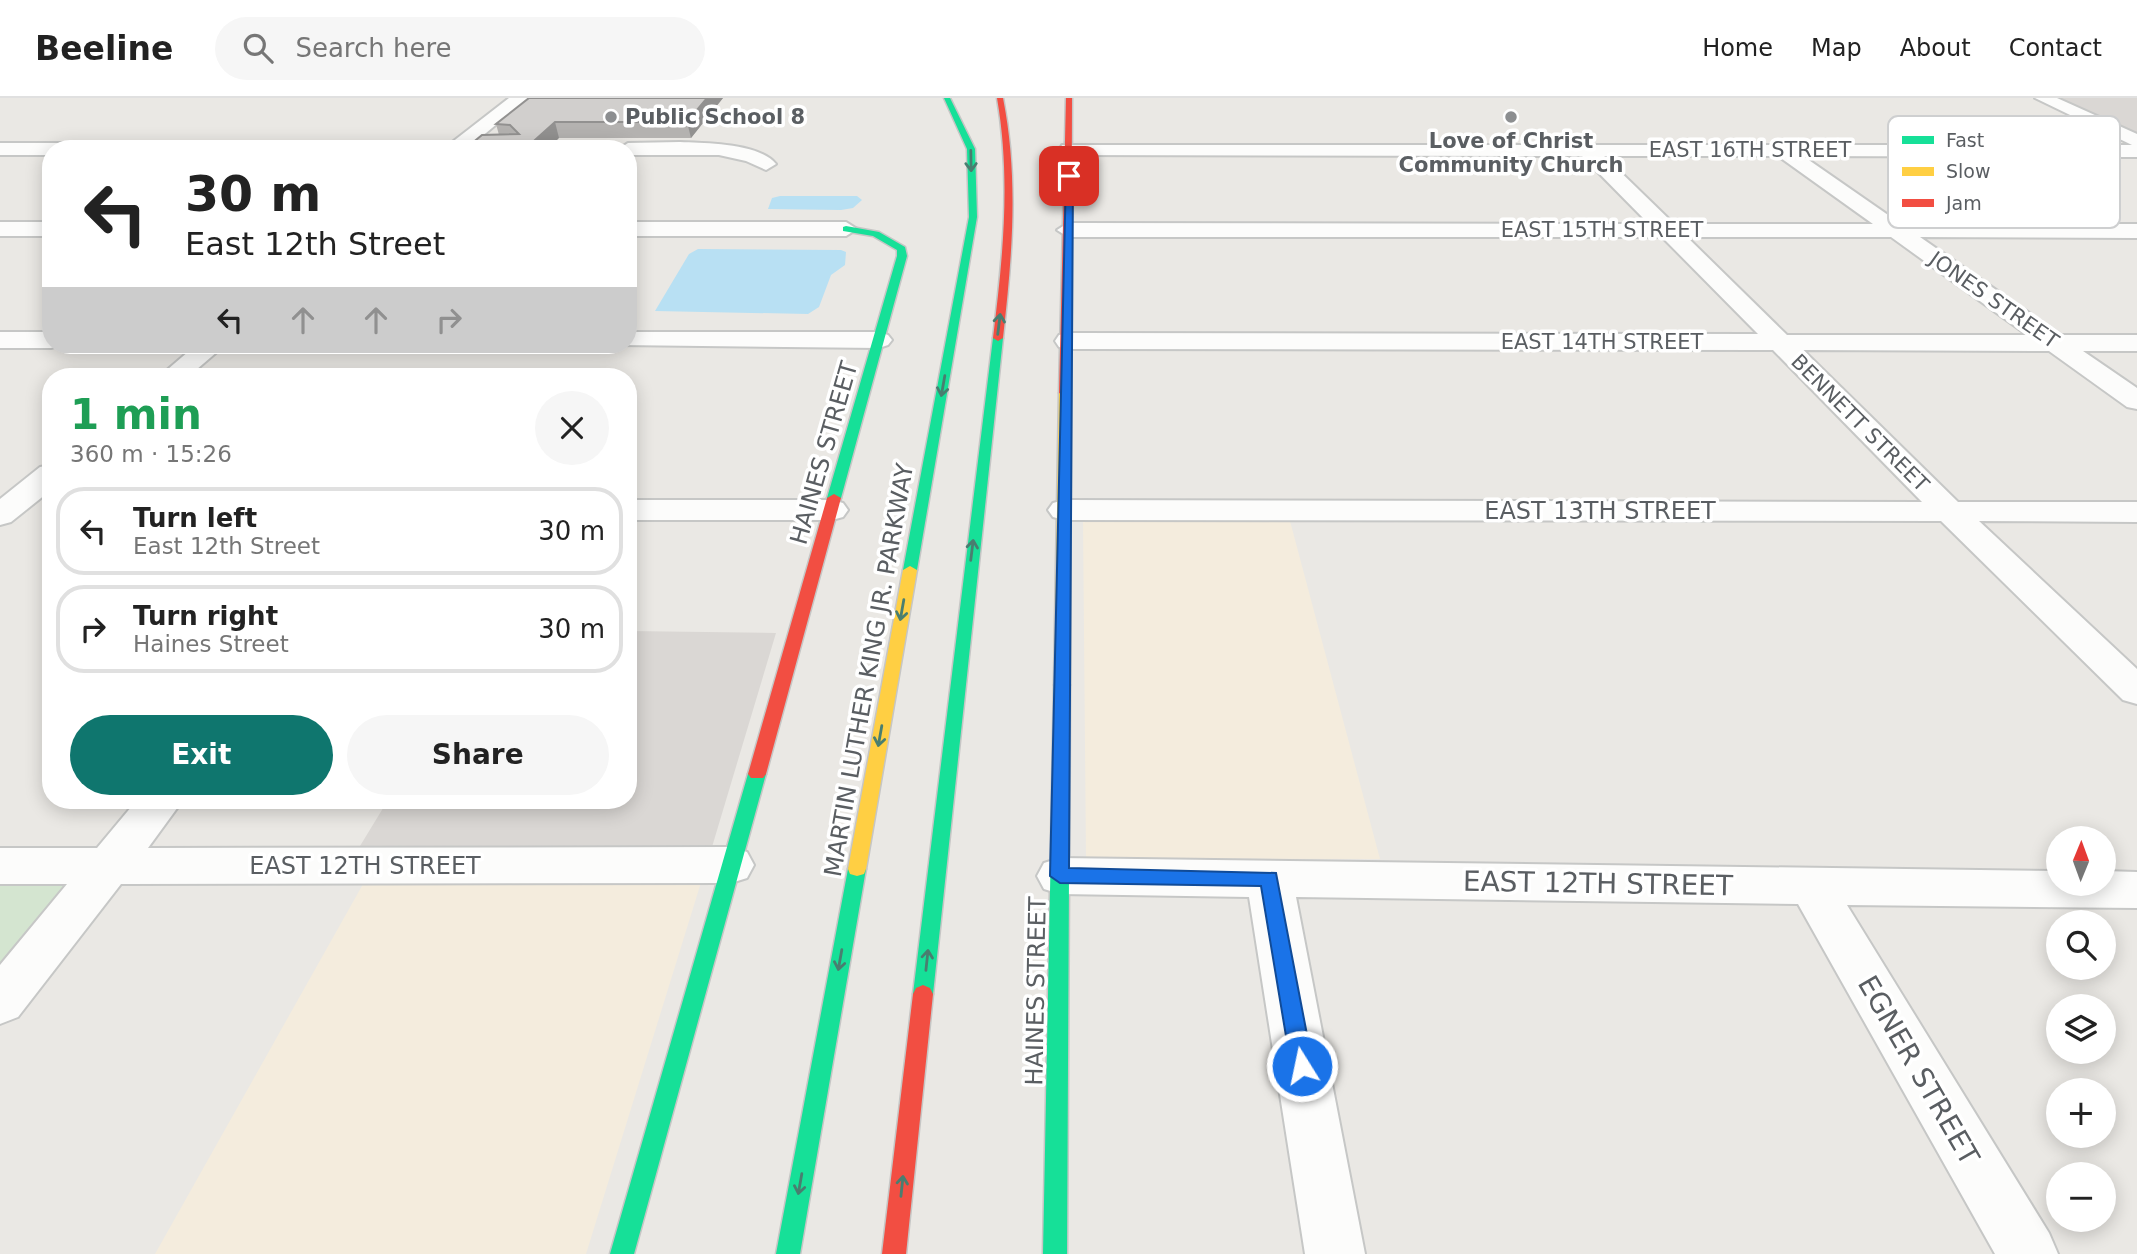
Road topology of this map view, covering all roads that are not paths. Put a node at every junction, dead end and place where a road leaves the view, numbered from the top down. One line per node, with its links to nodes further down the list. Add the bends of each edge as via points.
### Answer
1 (520, 98): 8 (street)
2 (947, 98): 58 (main road, MARTIN LUTHER KING JR. PARKWAY, one-way to 58, via 971,149 973,217)
3 (1000, 98): 59 (main road, one-way to 3, via 1012,210 1007,128)
4 (1069, 98): 13 (main road, HAINES STREET)
5 (2043, 98): 6 (street)
6 (2082, 116)
7 (2120, 133): 9 (street)
8 (467, 140)
9 (2137, 141)
10 (0, 149): 11 (street)
11 (42, 149)
12 (637, 149): 17 (street, via 722,151)
13 (1069, 149): 14 (street, EAST 16TH STREET); 24 (main road, HAINES STREET)
14 (1587, 150): 15 (street, EAST 16TH STREET); 25 (street, BENNETT STREET)
15 (1783, 150): 16 (street, EAST 16TH STREET); 18 (street, JONES STREET)
16 (1888, 150)
17 (766, 164)
18 (1888, 224)
19 (1893, 228): 26 (street, JONES STREET)
20 (0, 229): 21 (street)
21 (42, 229)
22 (637, 229): 23 (street)
23 (846, 229): 31 (main road, HAINES STREET, via 887,238 902,249)
24 (1068, 230): 25 (street, EAST 15TH STREET); 32 (main road, HAINES STREET)
25 (1669, 230): 26 (street, EAST 15TH STREET); 33 (street, BENNETT STREET)
26 (1896, 230): 27 (street, EAST 15TH STREET); 34 (street, JONES STREET)
27 (2137, 231)
28 (0, 340): 29 (street)
29 (42, 340)
30 (637, 340): 31 (street)
31 (879, 340): 42 (main road, HAINES STREET)
32 (1068, 341): 33 (street, EAST 14TH STREET); 43 (main road, HAINES STREET)
33 (1779, 342): 34 (street, EAST 14TH STREET); 45 (street, BENNETT STREET)
34 (2054, 343): 35 (street, EAST 14TH STREET); 38 (street, JONES STREET)
35 (2137, 343)
36 (201, 354): 37 (street)
37 (183, 368)
38 (2137, 401)
39 (42, 481): 44 (street)
40 (42, 510): 44 (street)
41 (637, 510): 42 (street)
42 (832, 510): 49 (main road, HAINES STREET)
43 (1064, 510): 45 (street, EAST 13TH STREET); 52 (main road, HAINES STREET)
44 (2, 511)
45 (1950, 512): 46 (street, EAST 13TH STREET); 47 (street, BENNETT STREET)
46 (2137, 512)
47 (2137, 691)
48 (154, 809): 51 (street)
49 (731, 865): 51 (street, EAST 12TH STREET); 57 (main road, HAINES STREET)
50 (0, 866): 51 (street, EAST 12TH STREET)
51 (107, 867): 56 (street)
52 (1060, 876): 53 (street, EAST 12TH STREET); 60 (main road, HAINES STREET)
53 (1269, 879): 54 (street, EAST 12TH STREET); 61 (street)
54 (1811, 886): 55 (street, EAST 12TH STREET); 62 (street, EGNER STREET)
55 (2137, 890)
56 (0, 1002)
57 (622, 1254)
58 (788, 1254)
59 (894, 1254)
60 (1055, 1254)
61 (1335, 1254)
62 (2028, 1254)

